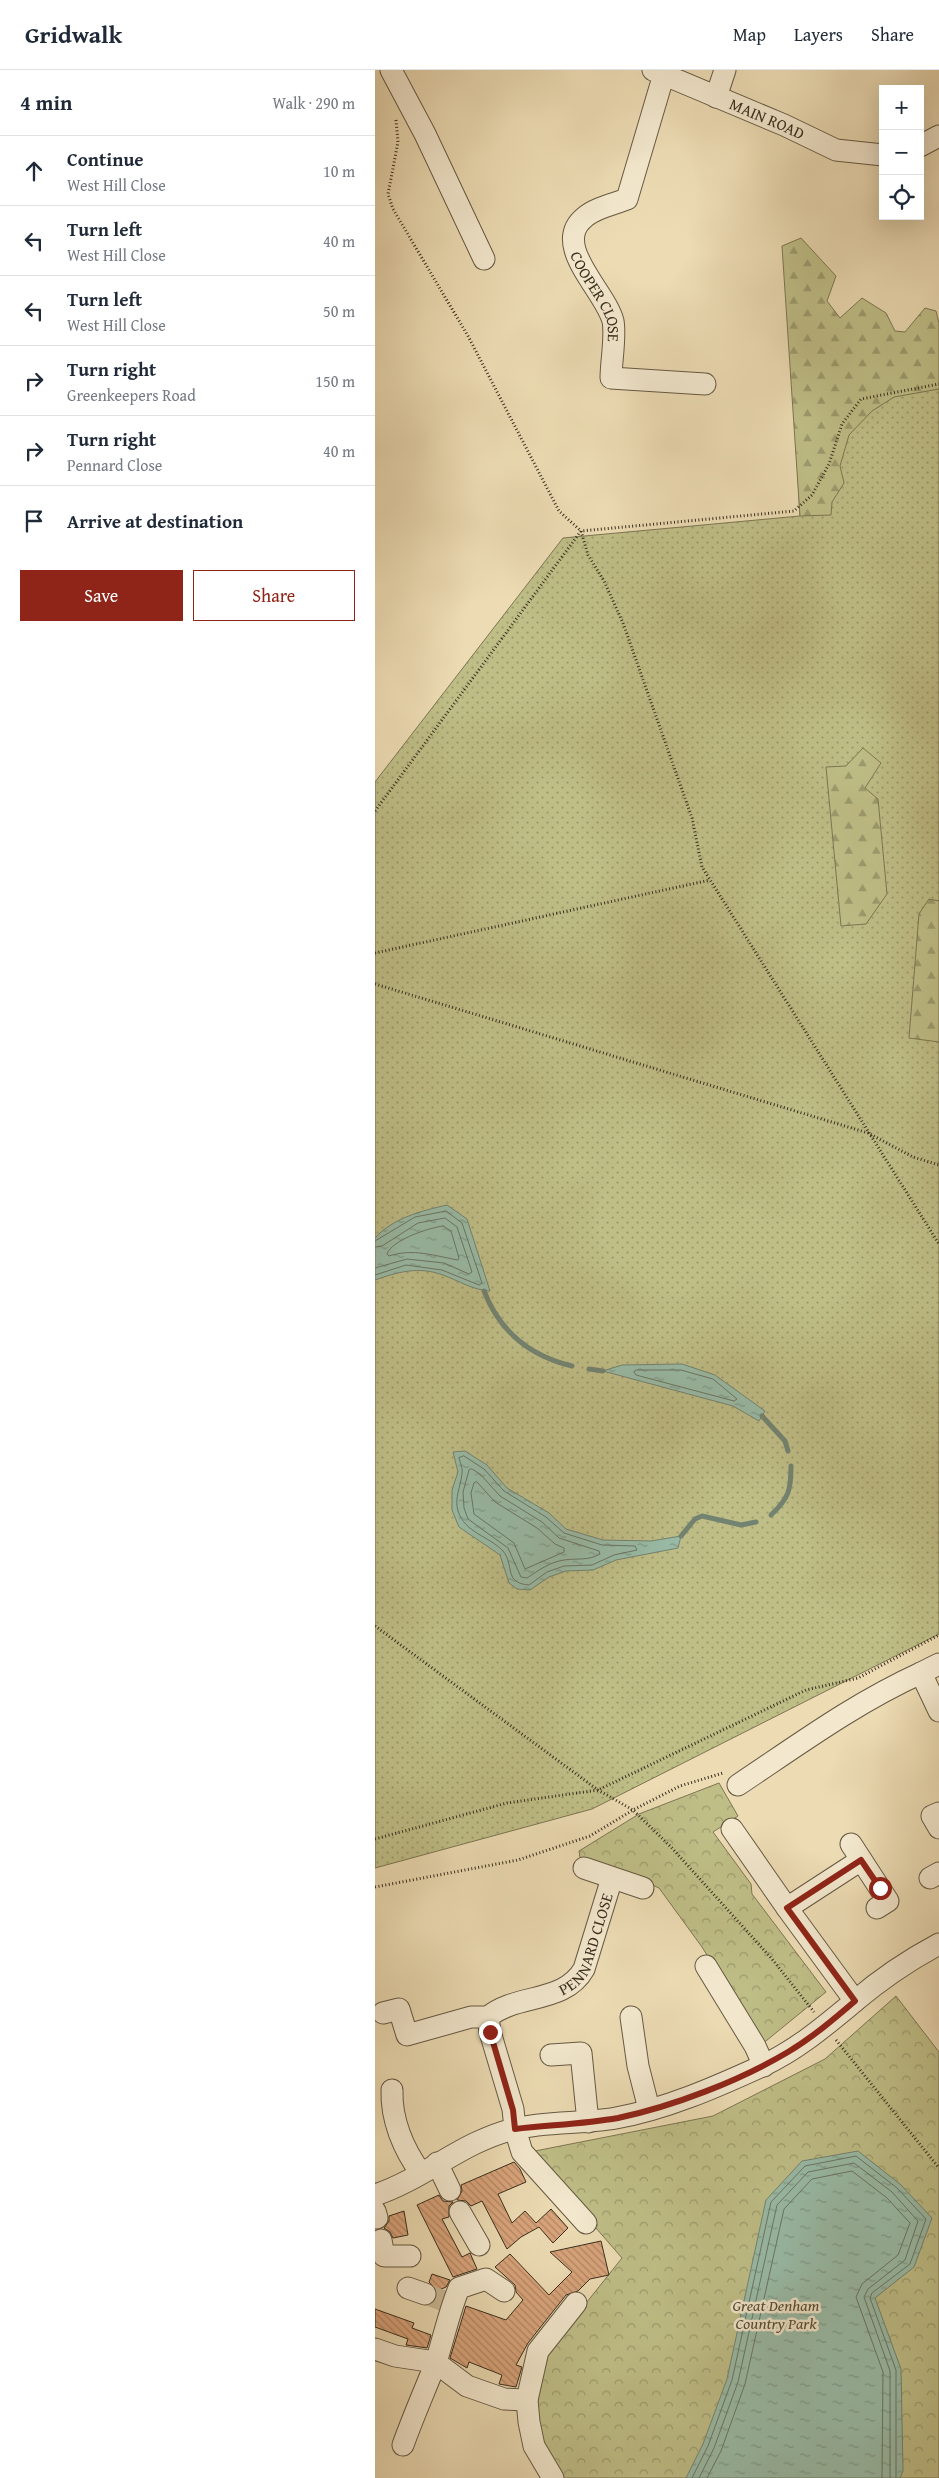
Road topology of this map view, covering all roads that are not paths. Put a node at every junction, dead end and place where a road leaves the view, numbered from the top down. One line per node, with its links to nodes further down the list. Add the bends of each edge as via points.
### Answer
1 (391, 70): 8 (street)
2 (725, 70): 4 (street)
3 (659, 72): 4 (street, MAIN ROAD); 9 (street, COOPER CLOSE, via 627,199 585,216 574,230 573,250 607,306 613,322 611,378)
4 (716, 97): 7 (street, MAIN ROAD, via 836,150)
5 (939, 136): 6 (street)
6 (924, 144)
7 (879, 155)
8 (484, 259)
9 (705, 384)
10 (930, 1669): 11 (street); 12 (street, via 845,1712)
11 (939, 1711)
12 (738, 1785)
13 (939, 1813): 14 (street, via 932,1816)
14 (939, 1828)
15 (732, 1829): 20 (street)
16 (584, 1868): 17 (street, PENNARD CLOSE)
17 (612, 1878): 18 (street, PENNARD CLOSE); 25 (street, PENNARD CLOSE, via 578,1980 565,1989 498,2009)
18 (643, 1888)
19 (879, 1898): 20 (street, via 856,1852)
20 (787, 1908): 23 (street)
21 (939, 1944): 23 (street, via 911,1959)
22 (706, 1966): 28 (street)
23 (855, 2001): 28 (street, via 825,2027)
24 (383, 2013): 25 (street, PENNARD CLOSE, via 399,2009 407,2035 471,2017)
25 (488, 2017): 32 (street, via 513,2110)
26 (631, 2017): 30 (street, via 638,2066)
27 (551, 2055): 31 (street, via 581,2052)
28 (764, 2066): 30 (street)
29 (392, 2090): 33 (street, via 391,2109 398,2129)
30 (649, 2109): 31 (street)
31 (588, 2122): 32 (street)
32 (515, 2129): 33 (street, via 468,2146); 37 (street, via 522,2152)
33 (429, 2168): 34 (street); 35 (street, via 398,2188)
34 (450, 2190)
35 (375, 2195)
36 (459, 2212): 39 (street)
37 (586, 2223)
38 (381, 2240): 40 (street, via 384,2256)
39 (479, 2245)
40 (410, 2256)
41 (504, 2291): 44 (street, via 486,2279 432,2297)
42 (576, 2303): 45 (street, via 538,2351)
43 (375, 2349): 44 (street, via 395,2356)
44 (435, 2362): 45 (street, via 467,2386 505,2399); 46 (street)
45 (527, 2400): 47 (street, via 535,2446)
46 (403, 2445)
47 (553, 2478)

